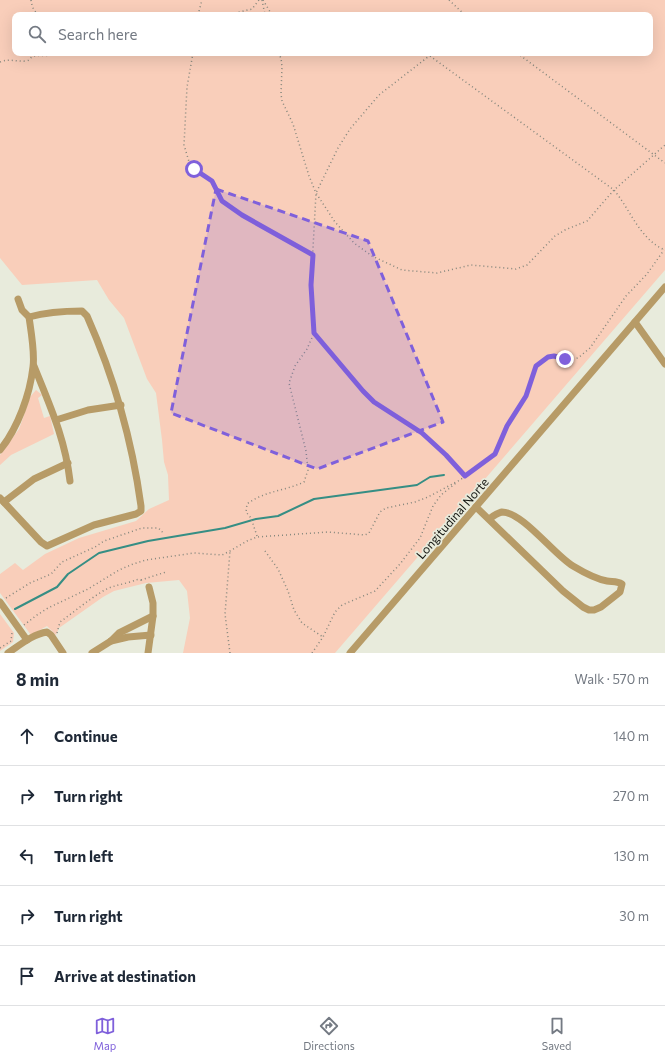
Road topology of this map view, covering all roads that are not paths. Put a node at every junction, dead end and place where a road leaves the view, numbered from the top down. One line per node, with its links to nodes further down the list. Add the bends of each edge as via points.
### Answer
1 (665, 287): 4 (street, Longitudinal Norte)
2 (18, 299): 3 (street, via 22,310)
3 (29, 317): 6 (street); 9 (street, via 82,311 87,316 104,356)
4 (635, 322): 5 (street); 15 (street, Longitudinal Norte)
5 (665, 364)
6 (34, 366): 7 (street); 8 (street)
7 (44, 392): 8 (street, via 34,387); 10 (street)
8 (27, 393): 11 (street, via 13,432)
9 (121, 405): 10 (street, via 88,410); 14 (street, via 138,480 142,506 139,513 94,525 47,546)
10 (56, 420): 12 (street)
11 (0, 450)
12 (68, 463): 13 (street); 14 (street, via 44,473)
13 (70, 481)
14 (2, 500)
15 (476, 507): 16 (street); 27 (street, Longitudinal Norte)
16 (489, 519): 16 (street, via 583,607 594,610 620,592 622,584 607,581 572,566 527,524 509,513 497,513)
17 (149, 587): 19 (street)
18 (2, 601): 21 (street)
19 (153, 616): 20 (street); 22 (street, via 119,633)
20 (151, 635): 22 (street); 26 (street)
21 (27, 640): 23 (street); 24 (street, via 47,632)
22 (111, 641): 25 (street)
23 (8, 653)
24 (63, 653)
25 (92, 653)
26 (148, 653)
27 (350, 653)

